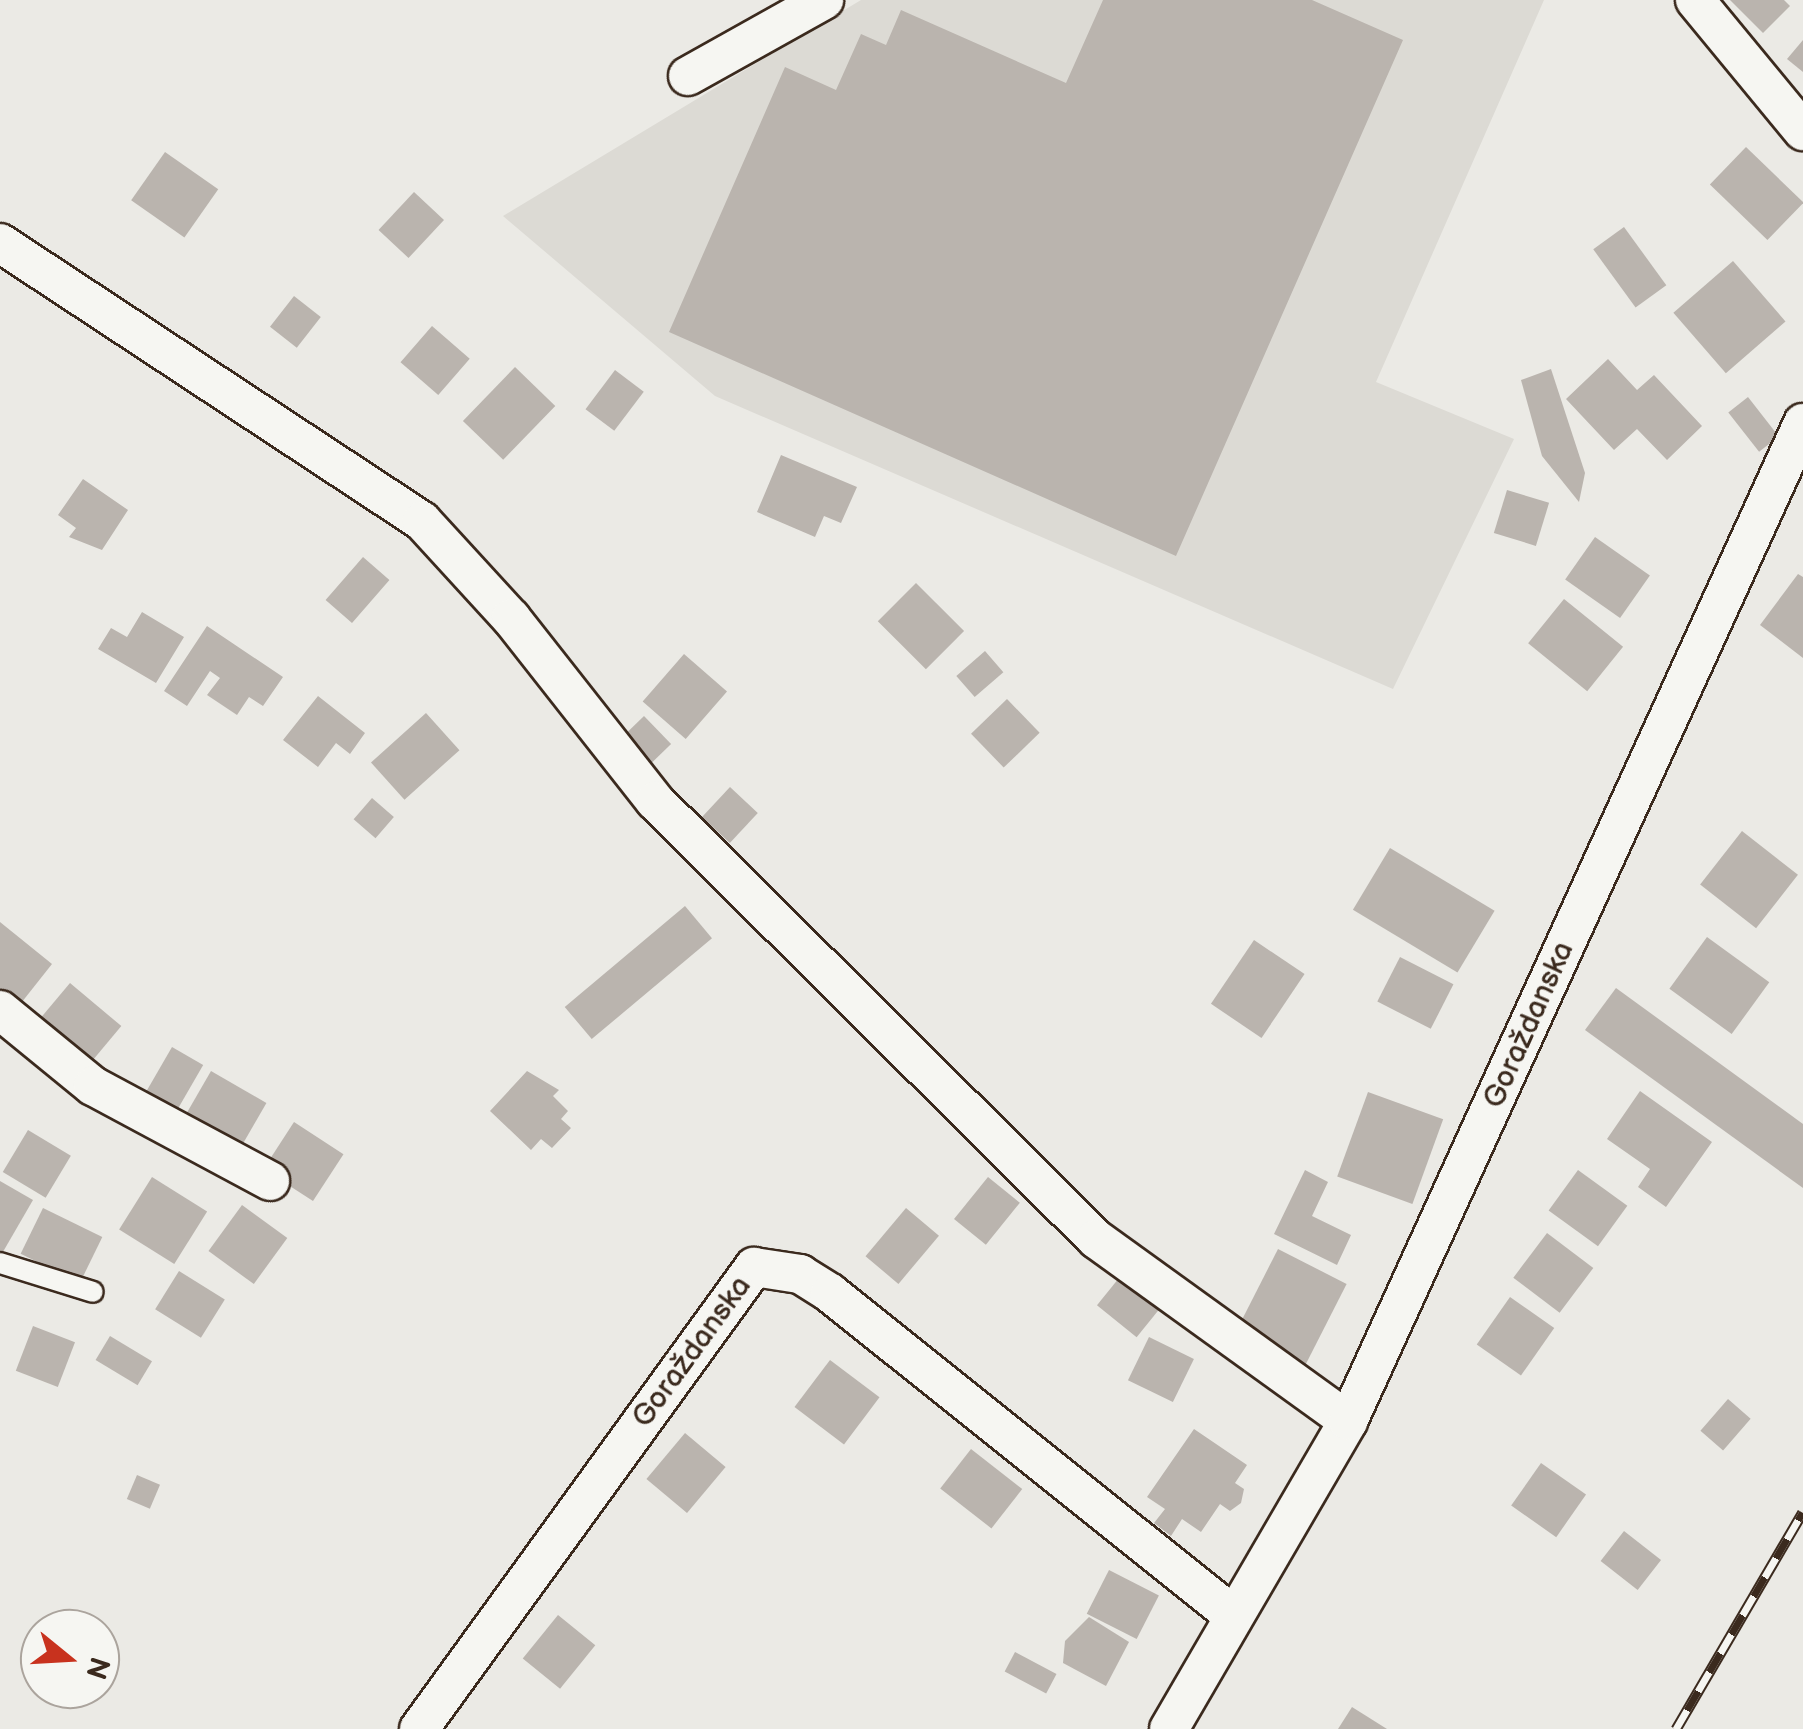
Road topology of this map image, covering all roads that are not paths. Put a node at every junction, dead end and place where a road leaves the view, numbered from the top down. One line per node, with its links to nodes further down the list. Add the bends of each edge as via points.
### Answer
1 (824, 0): 3 (street)
2 (1695, 0): 4 (street)
3 (688, 76)
4 (1803, 131)
5 (0, 244): 11 (street, via 422,521 511,618 655,800 1096,1239)
6 (1803, 422): 11 (street, Goraždanska)
7 (0, 1010): 8 (street, via 93,1086)
8 (270, 1182)
9 (0, 1262): 10 (lane)
10 (93, 1292)
11 (1348, 1421): 12 (street, Goraždanska)
12 (1234, 1616): 13 (street, Goraždanska, via 830,1294 800,1274 754,1267); 14 (street, Goraždanska)
13 (418, 1729)
14 (1170, 1729)

